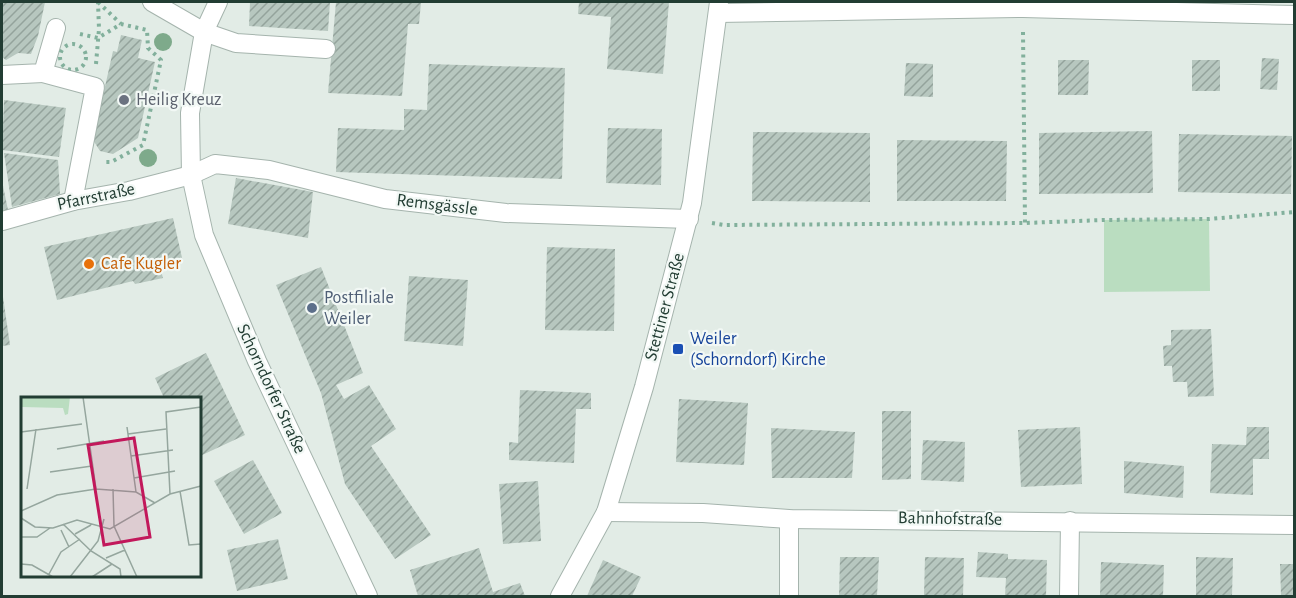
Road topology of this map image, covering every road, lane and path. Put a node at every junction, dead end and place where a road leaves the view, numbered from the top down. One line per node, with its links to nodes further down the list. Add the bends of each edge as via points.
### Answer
1 (98, 2): 7 (path); 10 (path)
2 (152, 2): 9 (street)
3 (218, 2): 9 (street, Schorndorfer Straße)
4 (1023, 5): 5 (street); 6 (street); 21 (path)
5 (719, 7): 18 (street, Stettiner Straße)
6 (1294, 15)
7 (121, 24): 10 (path); 15 (path, via 147,30 148,48 161,60 142,145 111,162)
8 (56, 28): 10 (path); 12 (street)
9 (204, 32): 11 (street, via 236,43); 16 (street, Schorndorfer Straße, via 190,113)
10 (98, 38): 14 (path)
11 (326, 49)
12 (43, 73): 13 (street); 14 (street)
13 (2, 75)
14 (95, 87): 15 (street)
15 (81, 160): 17 (street)
16 (192, 175): 17 (street, Pfarrstraße); 18 (street, Remsgässle, via 215,164 269,170 385,199 506,213); 26 (street, Schorndorfer Straße, via 204,234 252,351)
17 (73, 201): 20 (street, Pfarrstraße)
18 (690, 211): 21 (path, via 711,207 708,222 724,225); 22 (street, Stettiner Straße, via 644,387)
19 (1294, 212): 21 (path, via 1209,219)
20 (2, 221)
21 (1025, 223)
22 (606, 512): 23 (street, Bahnhofstraße); 27 (street, Stettiner Straße)
23 (789, 519): 24 (street, Bahnhofstraße); 28 (street)
24 (1070, 521): 25 (street, Bahnhofstraße); 29 (street)
25 (1294, 525)
26 (368, 597)
27 (560, 597)
28 (789, 597)
29 (1070, 597)

